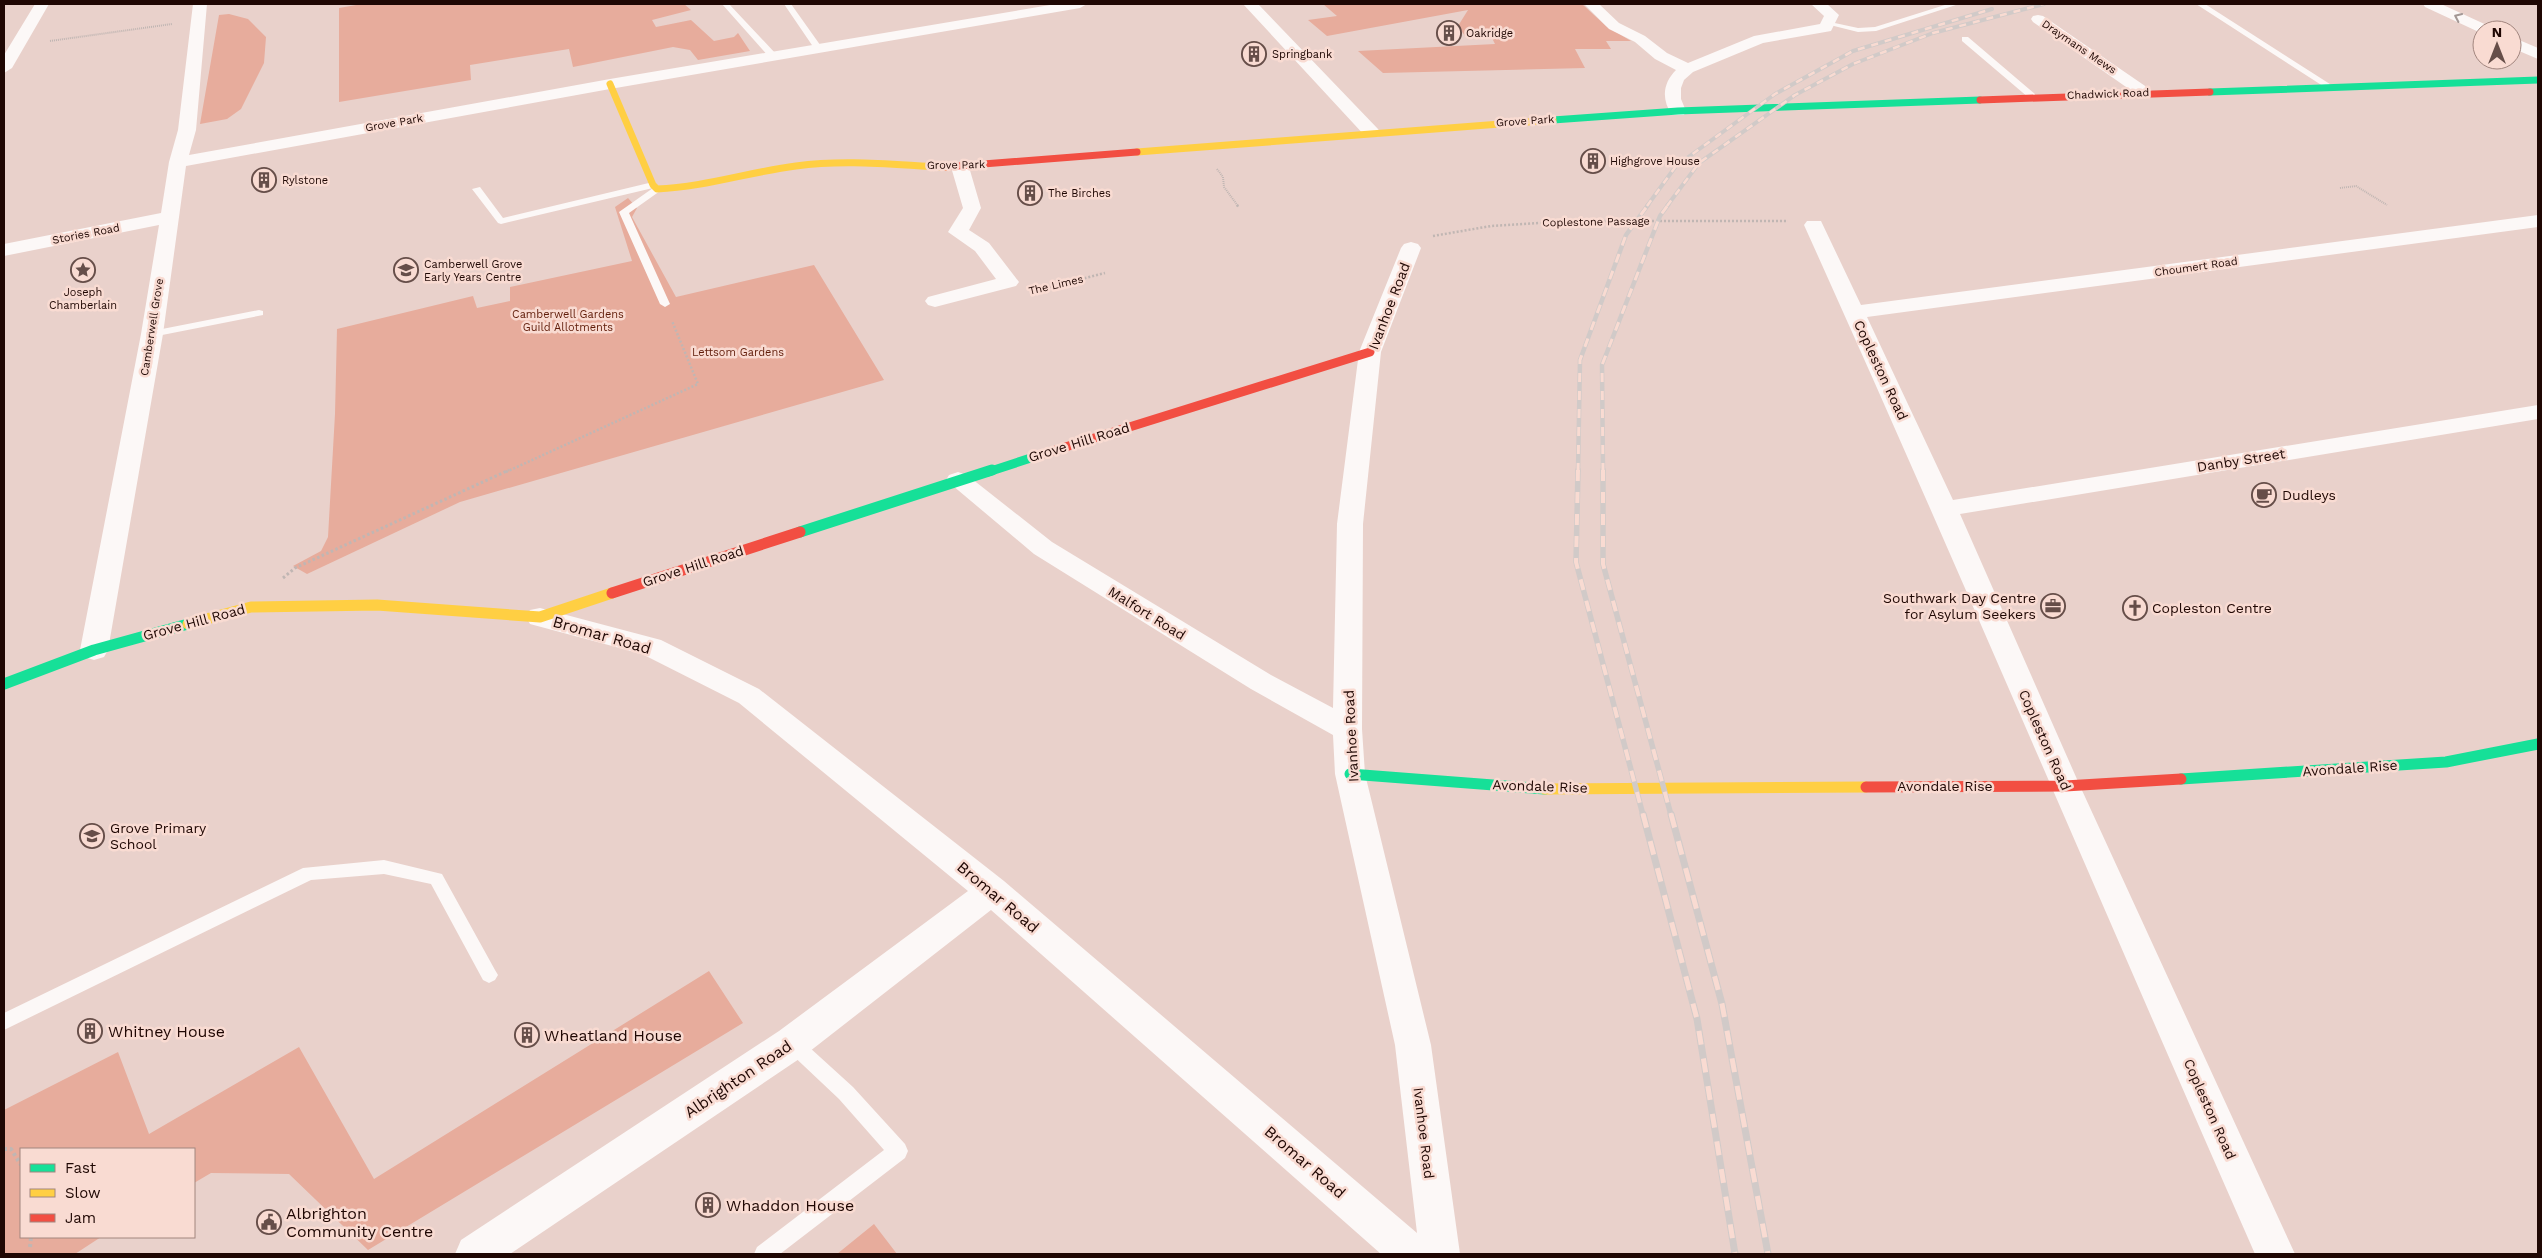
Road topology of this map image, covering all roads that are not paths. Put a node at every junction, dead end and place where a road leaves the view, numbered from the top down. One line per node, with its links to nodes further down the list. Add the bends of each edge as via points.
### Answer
1 (42, 4): 18 (street)
2 (725, 4): 20 (lane)
3 (787, 4): 17 (lane)
4 (1080, 4): 17 (street, Grove Park)
5 (1250, 4): 29 (street)
6 (1591, 4): 22 (street, via 1614,26)
7 (1818, 4): 13 (street, via 1832,16)
8 (1954, 4): 13 (lane, via 1876,29 1858,30)
9 (2200, 4): 25 (lane)
10 (2430, 4): 14 (street, one-way to 10)
11 (199, 12): 30 (street, Camberwell Grove, via 187,130)
12 (2038, 18): 26 (street, Draymans Mews)
13 (1830, 24): 22 (street, via 1826,28 1759,39)
14 (2472, 24)
15 (1965, 39): 27 (lane)
16 (2522, 47): 19 (street)
17 (819, 49): 20 (street, Grove Park)
18 (12, 50): 21 (street)
19 (2538, 54)
20 (772, 56): 24 (street, Grove Park)
21 (4, 68)
22 (1687, 69): 28 (street, via 1679,75 1671,93)
23 (2538, 80): 25 (street, Chadwick Road)
24 (610, 84): 30 (street, Grove Park); 32 (street)
25 (2328, 86): 26 (street, Chadwick Road)
26 (2145, 93): 27 (street, Chadwick Road)
27 (2032, 96): 28 (street, Chadwick Road)
28 (1678, 111): 29 (street, Grove Park)
29 (1372, 133): 31 (street, Grove Park)
30 (178, 162): 34 (street, Camberwell Grove)
31 (960, 167): 32 (street, Grove Park, via 825,163 687,189); 39 (street, via 972,208 958,232 982,247 1009,282)
32 (655, 187): 33 (lane, via 501,221); 40 (lane, via 624,212)
33 (477, 189)
34 (168, 217): 38 (street, Stories Road); 43 (street, Camberwell Grove)
35 (2538, 221): 41 (street, Choumert Road)
36 (1814, 225): 41 (street, Copleston Road)
37 (1411, 248): 44 (street, Ivanhoe Road)
38 (4, 250)
39 (935, 301)
40 (665, 304)
41 (1854, 312): 47 (street, Copleston Road)
42 (259, 313): 43 (lane)
43 (152, 334): 49 (street, Camberwell Grove)
44 (1370, 352): 46 (street, Grove Hill Road); 51 (street, Ivanhoe Road, via 1350,524)
45 (2538, 412): 47 (street, Danby Street)
46 (958, 480): 48 (street, Grove Hill Road); 51 (street, Malfort Road, via 1043,548 1261,682)
47 (1945, 508): 54 (street, Copleston Road)
48 (540, 617): 49 (street, Grove Hill Road, via 377,605 251,607); 55 (street, Bromar Road, via 651,647 749,696)
49 (94, 650): 50 (street, Grove Hill Road)
50 (4, 684)
51 (1347, 729): 53 (street, Ivanhoe Road)
52 (2538, 744): 54 (street, Avondale Rise, via 2446,762)
53 (1350, 774): 54 (street, Avondale Rise, via 1548,789); 62 (street, Ivanhoe Road, via 1413,1045)
54 (2065, 786): 63 (street, Copleston Road)
55 (992, 891): 58 (street, Albrighton Road); 61 (street, Bromar Road)
56 (489, 974): 57 (lane, via 436,879 384,867 309,873)
57 (4, 1022)
58 (792, 1042): 59 (street, Albrighton Road); 60 (lane, via 846,1093 898,1151)
59 (475, 1254)
60 (764, 1254)
61 (1411, 1254)
62 (1440, 1254)
63 (2275, 1254)

